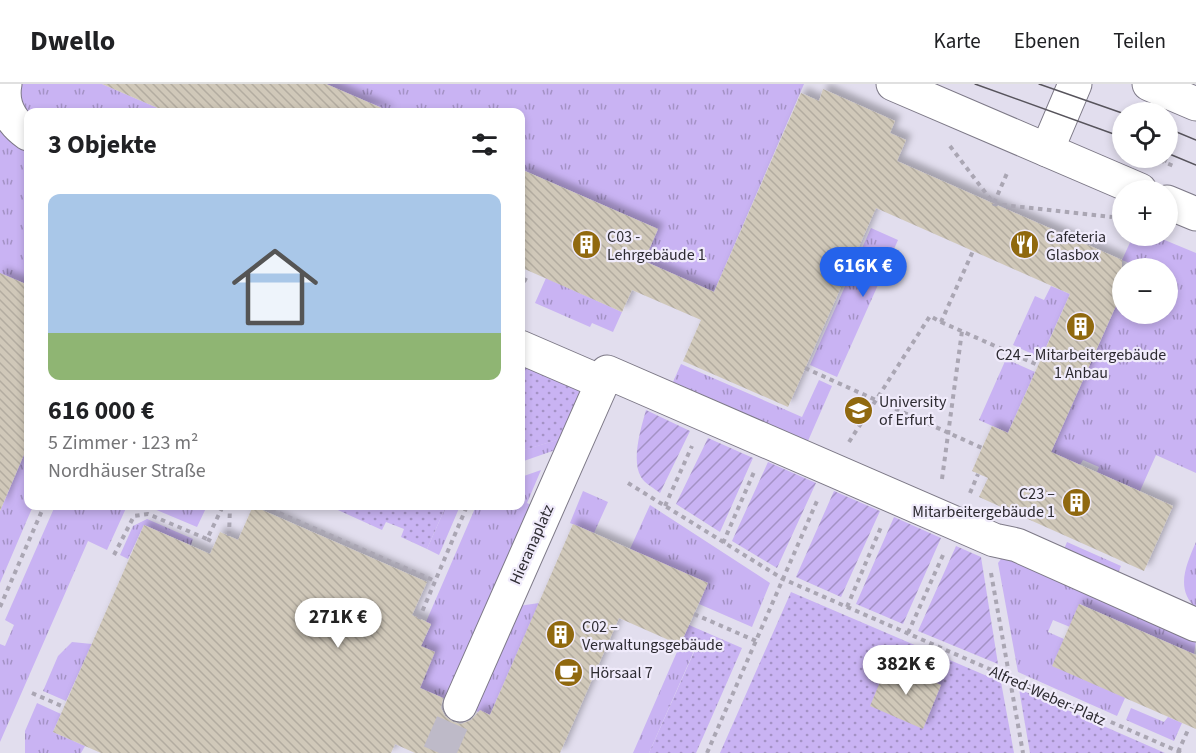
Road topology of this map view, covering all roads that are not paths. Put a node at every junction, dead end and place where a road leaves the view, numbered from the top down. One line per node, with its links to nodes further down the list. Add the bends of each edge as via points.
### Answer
1 (4, 84): 6 (main road, via 8,113)
2 (893, 84): 7 (main road)
3 (1076, 84): 7 (main road)
4 (1149, 84): 5 (main road)
5 (1188, 114)
6 (24, 130)
7 (1047, 150): 8 (main road)
8 (1117, 180)
9 (1178, 207): 10 (main road)
10 (1196, 214)
11 (525, 349): 12 (main road)
12 (604, 377): 13 (main road, via 706,416 994,540 1017,545); 14 (main road, Hieranaplatz)
13 (1196, 625)
14 (460, 705)

